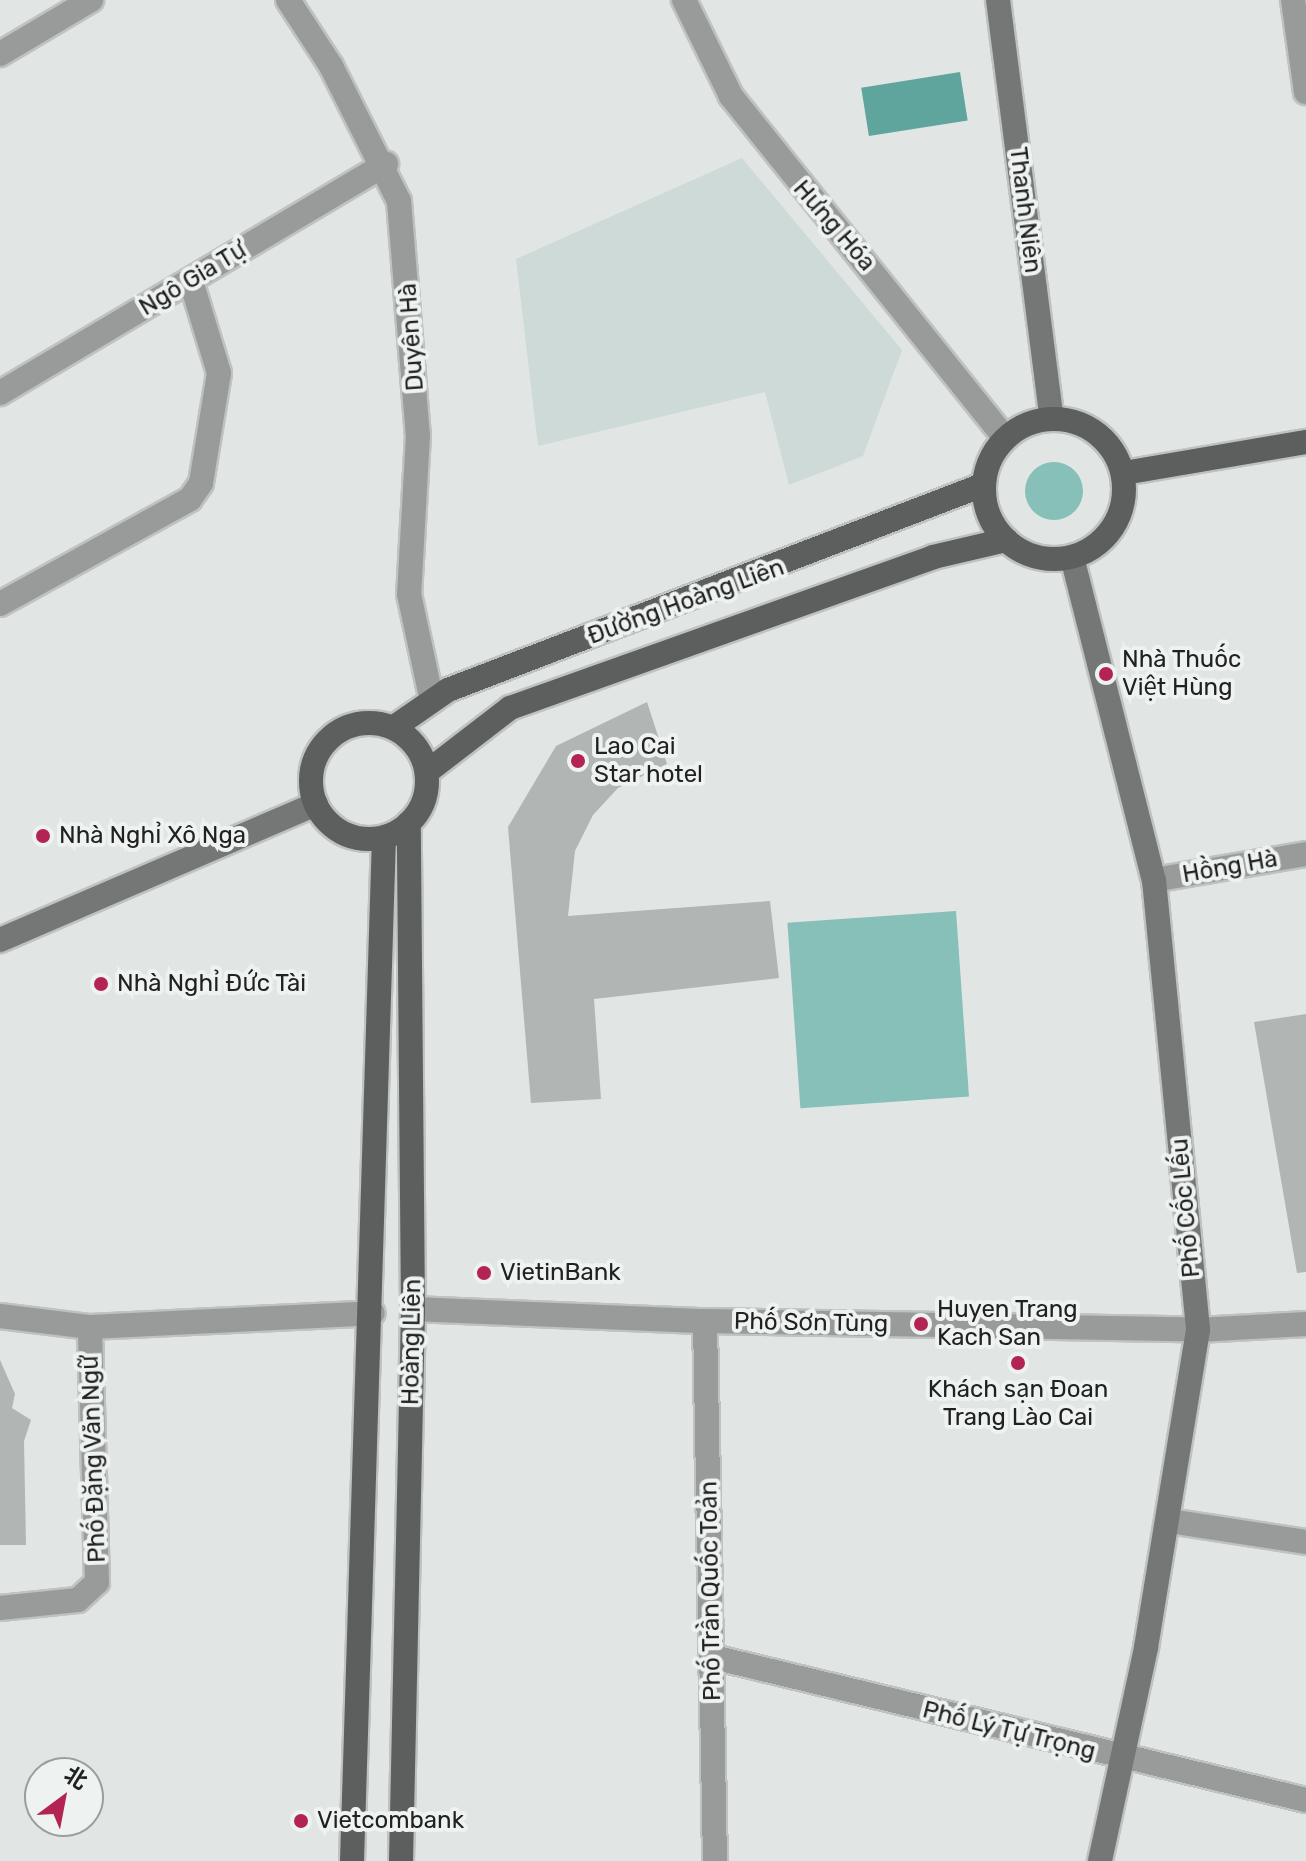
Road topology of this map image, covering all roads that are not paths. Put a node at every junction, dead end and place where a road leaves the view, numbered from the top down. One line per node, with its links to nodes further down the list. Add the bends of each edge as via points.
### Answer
1 (91, 0): 6 (street)
2 (288, 0): 8 (street, Duyên Hà)
3 (684, 0): 12 (street, Hưng Hóa, via 740,109)
4 (998, 0): 11 (street, Thanh Niên)
5 (1293, 0): 7 (street)
6 (0, 54)
7 (1306, 92)
8 (386, 164): 9 (street, Ngô Gia Tự); 19 (street, Duyên Hà, via 404,238 418,435 409,594)
9 (191, 281): 10 (street, Ngô Gia Tự); 18 (street, via 219,373 201,483 190,499)
10 (0, 393)
11 (1052, 419): 12 (main road); 14 (main road, via 1090,430)
12 (1005, 438): 15 (main road)
13 (1306, 442): 14 (main road)
14 (1124, 473): 17 (main road, via 1117,519 1099,543)
15 (983, 485): 16 (main road, via 993,524); 19 (main road, Đường Hoàng Liên)
16 (1006, 540): 17 (main road, via 1037,556); 21 (main road, Đường Hoàng Liên, via 933,557 510,708)
17 (1072, 557): 26 (street, Phố Cốc Lếu)
18 (0, 604)
19 (432, 701): 20 (main road, Đường Hoàng Liên)
20 (393, 728): 21 (main road, via 415,746); 22 (main road, via 354,725 322,747 311,785)
21 (427, 772): 23 (main road, via 424,800)
22 (316, 804): 24 (main road, via 351,836); 27 (street)
23 (409, 823): 24 (main road); 28 (main road, Hoàng Liên)
24 (384, 837): 29 (main road, Hoàng Liên)
25 (1306, 854): 26 (street, Hồng Hà)
26 (1154, 880): 34 (street, Phố Cốc Lếu)
27 (0, 940)
28 (413, 1309): 29 (main road); 31 (street, Phố Sơn Tùng); 42 (main road, Hoàng Liên)
29 (373, 1313): 33 (street, Phố Đặng Văn Ngữ); 41 (main road, Hoàng Liên)
30 (0, 1316): 33 (street, Phố Đặng Văn Ngữ)
31 (705, 1321): 34 (street, Phố Sơn Tùng); 38 (street, Phố Trần Quốc Toản)
32 (1306, 1324): 34 (street, Phố Sơn Tùng)
33 (90, 1327): 37 (street, Phố Đặng Văn Ngữ, via 97,1582 78,1600)
34 (1198, 1330): 35 (street, Phố Cốc Lếu)
35 (1169, 1521): 36 (street); 39 (street, Phố Cốc Lếu)
36 (1306, 1542)
37 (0, 1608)
38 (713, 1657): 39 (street, Phố Lý Tự Trọng); 43 (street, Phố Trần Quốc Toản)
39 (1122, 1759): 40 (street, Phố Lý Tự Trọng); 44 (street, Phố Cốc Lếu)
40 (1306, 1800)
41 (352, 1861)
42 (401, 1861)
43 (715, 1861)
44 (1100, 1861)

